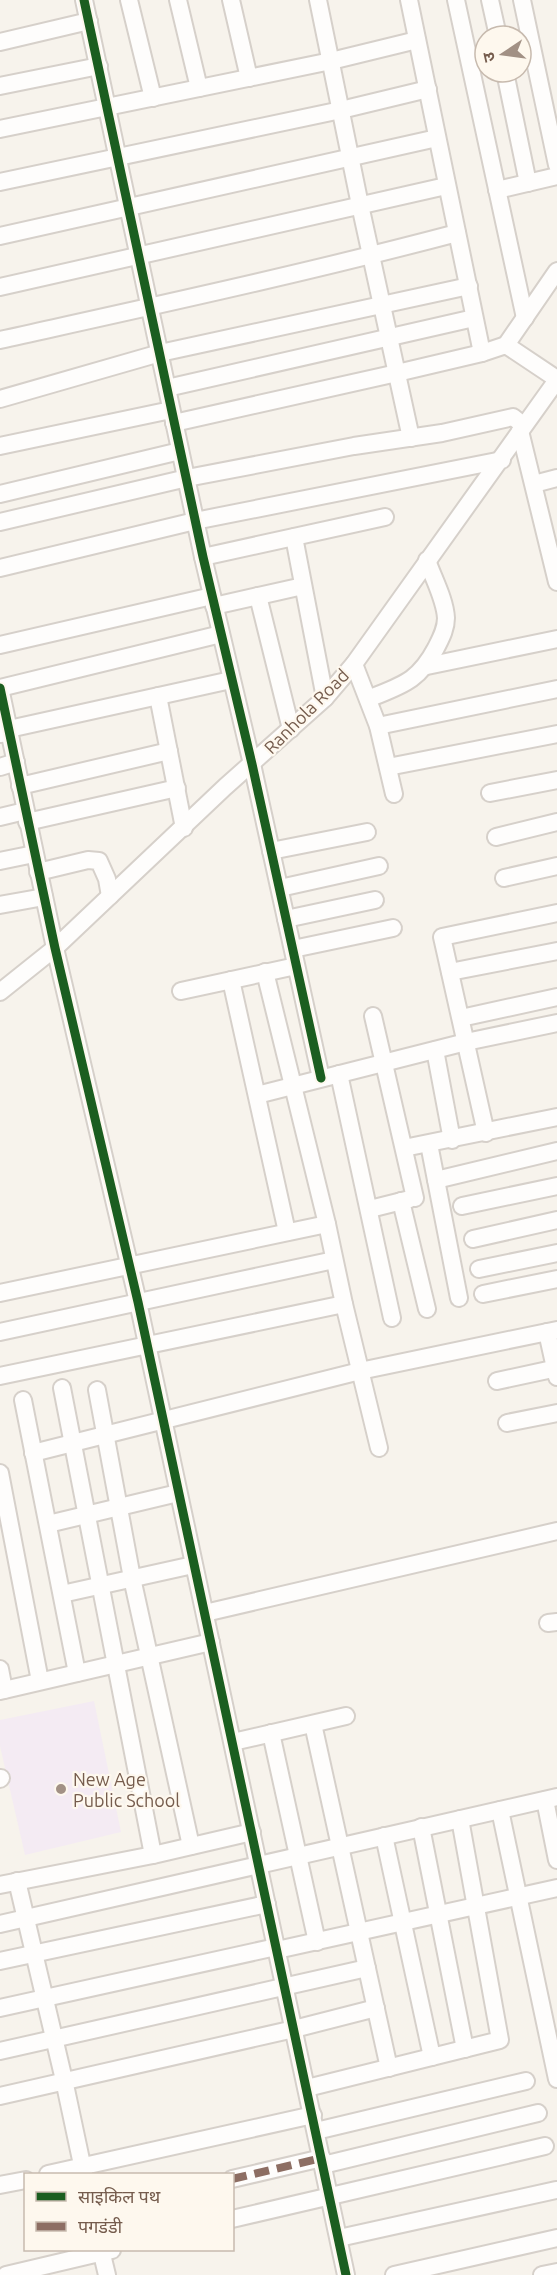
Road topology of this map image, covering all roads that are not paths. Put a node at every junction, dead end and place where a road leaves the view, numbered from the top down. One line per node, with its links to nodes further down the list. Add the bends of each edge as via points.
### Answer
1 (84, 0): 10 (street)
2 (129, 0): 21 (street)
3 (178, 0): 19 (street)
4 (231, 0): 16 (street)
5 (318, 0): 14 (street)
6 (409, 0): 12 (street)
7 (456, 0): 33 (street)
8 (490, 0): 11 (street)
9 (522, 0): 28 (street)
10 (88, 21): 13 (street); 15 (street)
11 (495, 24)
12 (417, 40): 14 (street); 20 (street)
13 (0, 42)
14 (331, 61): 16 (street); 23 (street)
15 (99, 66): 18 (street); 22 (street)
16 (249, 78): 19 (street)
17 (507, 84): 31 (street)
18 (0, 86)
19 (199, 88): 21 (street)
20 (428, 89): 23 (street); 25 (street)
21 (153, 98): 22 (street)
22 (107, 108): 24 (street); 26 (street)
23 (341, 110): 26 (street); 27 (street)
24 (0, 129)
25 (437, 138): 27 (street); 32 (street)
26 (117, 158): 30 (street); 35 (street)
27 (351, 158): 34 (street); 35 (street)
28 (557, 165)
29 (557, 176): 31 (street)
30 (0, 182)
31 (528, 183): 33 (street)
32 (446, 186): 34 (street); 36 (street)
33 (497, 190): 46 (street)
34 (360, 205): 38 (street); 39 (street)
35 (127, 206): 37 (street); 38 (street)
36 (457, 233): 39 (street); 41 (street)
37 (0, 236)
38 (136, 255): 42 (street); 44 (street)
39 (371, 256): 43 (street); 44 (street)
40 (557, 271): 46 (street)
41 (469, 286): 43 (street); 45 (street)
42 (0, 287)
43 (383, 304): 47 (street); 50 (street)
44 (149, 309): 48 (street); 50 (street)
45 (474, 318): 47 (street); 51 (street)
46 (525, 318): 49 (street)
47 (390, 338): 52 (street); 54 (street)
48 (0, 340)
49 (506, 345): 51 (street); 53 (street)
50 (160, 353): 54 (street); 55 (street)
51 (482, 353): 52 (street)
52 (396, 373): 56 (street); 58 (street)
53 (557, 380): 57 (street, Ranhola Road)
54 (166, 388): 56 (street)
55 (0, 399)
56 (172, 416): 59 (street); 60 (street)
57 (522, 428): 58 (street, via 513,417); 61 (street, Ranhola Road); 64 (street)
58 (411, 438): 62 (street)
59 (0, 446)
60 (180, 451): 62 (street); 65 (street)
61 (501, 460): 67 (street); 71 (street, Ranhola Road)
62 (187, 478): 67 (street); 68 (street)
63 (557, 478): 64 (street)
64 (534, 484): 73 (street)
65 (0, 494)
66 (386, 517): 69 (street)
67 (195, 521): 70 (street); 72 (street)
68 (0, 522)
69 (294, 537): 70 (street); 74 (street)
70 (203, 557): 76 (street)
71 (427, 560): 80 (street, Ranhola Road); 81 (street, via 446,617 445,630)
72 (0, 568)
73 (557, 582)
74 (303, 586): 75 (street); 86 (street)
75 (258, 596): 76 (street); 89 (street)
76 (213, 601): 77 (street); 79 (street)
77 (221, 634): 82 (street); 83 (street)
78 (557, 639): 81 (street)
79 (0, 645)
80 (354, 664): 86 (street, Ranhola Road); 87 (street)
81 (427, 666): 87 (street, via 411,681)
82 (231, 680): 85 (street); 94 (street)
83 (0, 688): 90 (street)
84 (557, 689): 88 (street)
85 (158, 696): 90 (street); 92 (street)
86 (325, 698): 89 (street, Ranhola Road)
87 (368, 699): 88 (street)
88 (378, 726): 95 (street)
89 (291, 729): 94 (street, Ranhola Road)
90 (4, 732): 93 (street)
91 (557, 734): 95 (street)
92 (169, 751): 97 (street); 98 (street)
93 (8, 764): 97 (street)
94 (252, 764): 104 (street, Ranhola Road); 107 (street)
95 (388, 767): 100 (street)
96 (557, 780): 99 (street)
97 (20, 786): 102 (street)
98 (177, 788): 102 (street); 104 (street)
99 (490, 793)
100 (394, 794)
101 (0, 817): 102 (street)
102 (26, 817): 108 (street)
103 (557, 822): 106 (street)
104 (184, 828): 115 (street, Ranhola Road)
105 (367, 832): 107 (street)
106 (496, 837)
107 (271, 851): 114 (street)
108 (34, 854): 109 (street); 112 (street)
109 (0, 861)
110 (379, 866): 114 (street)
111 (557, 866): 113 (street)
112 (38, 872): 115 (street, via 94,859 102,866); 116 (street)
113 (504, 878)
114 (280, 888): 120 (street)
115 (110, 896): 122 (street, Ranhola Road)
116 (44, 897): 118 (street); 122 (street)
117 (375, 900): 120 (street)
118 (0, 905)
119 (557, 913): 126 (street, via 442,937)
120 (286, 919): 124 (street)
121 (393, 928): 124 (street)
122 (55, 948): 129 (street, Ranhola Road); 158 (street)
123 (557, 951): 126 (street)
124 (294, 957): 125 (street); 138 (street)
125 (265, 972): 127 (street); 139 (street)
126 (450, 972): 132 (street)
127 (231, 980): 128 (street); 140 (street)
128 (181, 991)
129 (0, 992)
130 (557, 997): 132 (street)
131 (373, 1016): 136 (street)
132 (461, 1018): 134 (street)
133 (557, 1023): 134 (street)
134 (466, 1042): 135 (street); 142 (street)
135 (435, 1050): 136 (street); 143 (street)
136 (384, 1062): 137 (street); 145 (street)
137 (339, 1074): 138 (street); 151 (street)
138 (321, 1078): 139 (street)
139 (291, 1085): 140 (street); 153 (street)
140 (257, 1095): 154 (street)
141 (557, 1117): 142 (street)
142 (486, 1133): 143 (street)
143 (453, 1140): 144 (street)
144 (429, 1144): 145 (street); 147 (street)
145 (404, 1148): 149 (street)
146 (557, 1151): 147 (street)
147 (438, 1186): 149 (street); 163 (street)
148 (557, 1186): 150 (street)
149 (408, 1199): 151 (street); 166 (street)
150 (462, 1206)
151 (370, 1209): 167 (street)
152 (557, 1220): 155 (street)
153 (327, 1224): 154 (street); 157 (street)
154 (287, 1232): 158 (street)
155 (473, 1239)
156 (557, 1252): 159 (street)
157 (334, 1260): 164 (street); 165 (street)
158 (130, 1265): 161 (street); 164 (street)
159 (479, 1269)
160 (557, 1280): 162 (street)
161 (0, 1293)
162 (483, 1294)
163 (459, 1298)
164 (138, 1302): 169 (street); 170 (street)
165 (344, 1304): 170 (street); 171 (street)
166 (427, 1309)
167 (392, 1318)
168 (552, 1331): 171 (street); 172 (street)
169 (0, 1332)
170 (147, 1344): 173 (street); 179 (street)
171 (360, 1371): 179 (street); 183 (street)
172 (556, 1371): 174 (street)
173 (0, 1376)
174 (497, 1381)
175 (62, 1388): 182 (street)
176 (97, 1389): 181 (street)
177 (23, 1400): 184 (street)
178 (557, 1413): 180 (street)
179 (164, 1419): 181 (street); 186 (street)
180 (507, 1423)
181 (105, 1434): 182 (street); 187 (street)
182 (72, 1443): 184 (street); 188 (street)
183 (379, 1448)
184 (33, 1452): 189 (street)
185 (0, 1473): 201 (street)
186 (178, 1493): 187 (street); 191 (street)
187 (118, 1507): 188 (street); 192 (street)
188 (86, 1514): 189 (street); 193 (street)
189 (48, 1524): 194 (street)
190 (557, 1531): 195 (street)
191 (193, 1565): 192 (street); 195 (street)
192 (132, 1578): 193 (street); 197 (street)
193 (100, 1585): 194 (street); 198 (street)
194 (62, 1594): 200 (street)
195 (205, 1613): 196 (street)
196 (211, 1642): 197 (street); 206 (street)
197 (149, 1655): 198 (street); 213 (street)
198 (116, 1663): 200 (street); 215 (street)
199 (0, 1669): 202 (street)
200 (77, 1673): 201 (street)
201 (40, 1681): 202 (street)
202 (2, 1690)
203 (346, 1716): 204 (street)
204 (313, 1724): 205 (street); 214 (street)
205 (272, 1733): 206 (street); 216 (street)
206 (232, 1742): 211 (street)
207 (551, 1799): 208 (street); 217 (street)
208 (500, 1810): 209 (street); 222 (street)
209 (460, 1819): 210 (street); 224 (street)
210 (421, 1827): 212 (street); 225 (street)
211 (252, 1832): 213 (street); 218 (street)
212 (384, 1836): 214 (street); 227 (street)
213 (191, 1846): 215 (street)
214 (340, 1847): 216 (street); 229 (street)
215 (153, 1855): 219 (street)
216 (298, 1857): 218 (street); 230 (street)
217 (557, 1860)
218 (259, 1866): 223 (street); 226 (street)
219 (17, 1881): 220 (street); 226 (street)
220 (0, 1885)
221 (557, 1888): 222 (street)
222 (518, 1896): 224 (street); 243 (street)
223 (267, 1904): 231 (street); 232 (street)
224 (476, 1906): 225 (street); 241 (street, via 500,2040)
225 (438, 1914): 227 (street); 241 (street)
226 (26, 1918): 228 (street); 232 (street)
227 (404, 1922): 229 (street); 244 (street)
228 (0, 1924)
229 (359, 1932): 230 (street); 234 (street)
230 (317, 1941): 231 (street)
231 (277, 1949): 235 (street); 236 (street)
232 (34, 1953): 233 (street); 236 (street)
233 (0, 1961)
234 (367, 1968): 235 (street); 238 (street)
235 (285, 1987): 239 (street); 240 (street)
236 (45, 1998): 237 (street); 240 (street)
237 (0, 2008)
238 (376, 2008): 239 (street); 245 (street)
239 (294, 2029): 247 (street); 249 (street)
240 (55, 2039): 242 (street); 247 (street)
241 (465, 2049): 244 (street)
242 (0, 2051)
243 (554, 2051): 246 (street)
244 (432, 2057): 245 (street)
245 (389, 2068): 249 (street)
246 (557, 2079)
247 (64, 2080): 250 (street); 255 (street)
248 (526, 2081): 252 (street)
249 (307, 2088): 252 (street)
250 (0, 2096)
251 (538, 2114): 254 (street)
252 (314, 2123): 254 (street); 255 (street)
253 (545, 2146): 261 (street)
254 (322, 2161): 257 (street); 261 (street)
255 (83, 2171): 256 (street)
256 (66, 2173)
257 (234, 2179)
258 (24, 2180): 259 (street)
259 (0, 2185)
260 (556, 2190): 263 (street)
261 (330, 2195): 262 (street); 263 (street)
262 (234, 2219)
263 (339, 2238): 270 (street)
264 (557, 2238): 271 (street)
265 (101, 2251): 268 (street)
266 (105, 2251): 269 (street)
267 (557, 2272): 272 (street)
268 (6, 2275)
269 (107, 2275)
270 (346, 2275)
271 (394, 2275)
272 (542, 2275)

